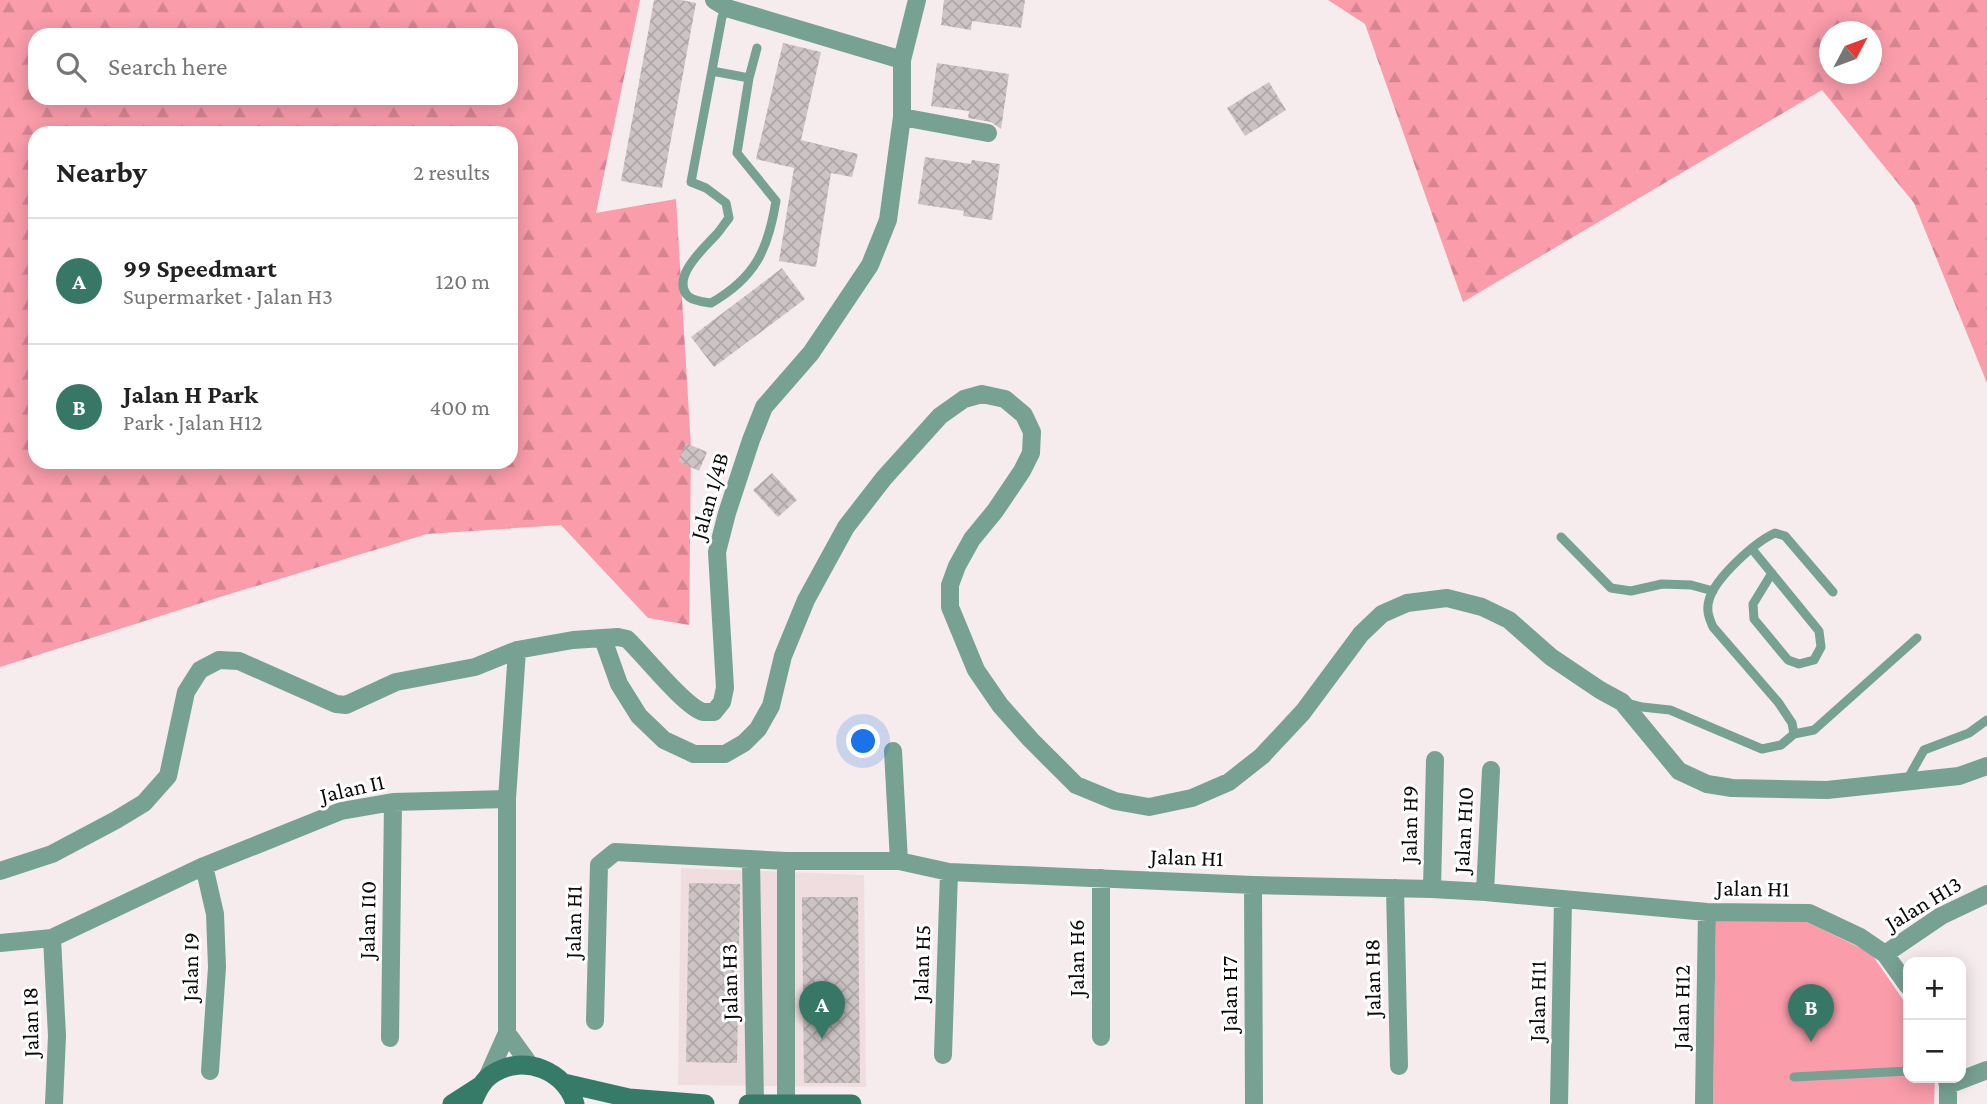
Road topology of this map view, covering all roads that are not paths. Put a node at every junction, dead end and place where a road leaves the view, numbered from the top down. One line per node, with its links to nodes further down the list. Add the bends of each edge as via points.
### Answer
1 (914, 2): 4 (street, Jalan 1/4B)
2 (720, 4): 4 (street); 5 (lane, via 722,17)
3 (757, 48): 6 (lane)
4 (902, 60): 7 (street, Jalan 1/4B)
5 (712, 71): 6 (lane); 6 (lane, via 691,182 726,204 729,218 696,255 684,282 688,296 710,303 753,269 771,229 776,201 737,153)
6 (750, 78)
7 (902, 117): 8 (street); 15 (street, Jalan 1/4B, via 888,220 870,265 811,353 764,407 727,513 717,552 722,702 713,712 703,712 680,696 627,639)
8 (988, 133)
9 (1561, 537): 12 (lane, via 1611,588 1631,591 1662,584)
10 (1752, 549): 11 (lane); 12 (lane); 13 (lane, via 1775,533 1785,536)
11 (1772, 573): 11 (lane, via 1819,631 1821,647 1814,660 1799,664 1788,660 1754,619 1753,604)
12 (1713, 591): 19 (lane, via 1708,615 1713,627 1778,702)
13 (1833, 592)
14 (1917, 638): 19 (lane, via 1814,730)
15 (603, 639): 16 (street, Jalan 1/4B, via 573,639); 17 (street, via 619,684 639,716 664,740 694,754 724,754 744,743 771,706 783,656 806,600 846,527 940,416 964,399 982,394 1005,399 1024,415 1032,432 1031,453 957,566 950,585 950,607 976,670 1000,705 1076,785 1115,801 1149,807 1192,798 1228,782 1262,756 1303,712 1361,634 1382,614 1407,603 1447,597 1482,607 1509,620 1551,657)
16 (517, 650): 25 (street); 31 (street, Jalan 1/4B, via 475,667 396,682 346,705 239,661 219,660 200,670 186,692 168,776 144,803 52,854)
17 (1622, 702): 19 (lane, via 1670,710 1762,749 1781,745); 24 (street, via 1679,771 1707,784 1732,789 1827,790)
18 (1987, 720): 24 (lane, via 1969,733 1924,750)
19 (1794, 734)
20 (893, 751): 28 (street)
21 (1434, 760): 36 (street, Jalan H9)
22 (1987, 766): 24 (street, via 1959,776)
23 (1491, 770): 37 (street, Jalan H10)
24 (1905, 783)
25 (507, 799): 26 (street, Jalan I1); 46 (street)
26 (393, 802): 30 (street, Jalan I1, via 341,811); 48 (street, Jalan I10)
27 (751, 859): 29 (street, Jalan H1); 45 (street, Jalan H1, via 615,852 599,865); 65 (street, Jalan H3)
28 (898, 860): 29 (street, Jalan H1); 32 (street, Jalan H1)
29 (786, 861): 66 (street)
30 (204, 866): 41 (street, Jalan I1); 53 (street, Jalan I9, via 215,914)
31 (0, 871)
32 (949, 872): 33 (street, Jalan H1); 49 (street, Jalan H5)
33 (1101, 878): 34 (street, Jalan H1); 47 (street, Jalan H6)
34 (1253, 885): 35 (street, Jalan H1); 68 (street, Jalan H7)
35 (1395, 888): 36 (street, Jalan H1); 51 (street, Jalan H8)
36 (1432, 889): 37 (street, Jalan H1)
37 (1485, 892): 39 (street, Jalan H1)
38 (1987, 894): 43 (street, Jalan H13, via 1941,916)
39 (1563, 900): 40 (street, Jalan H1); 69 (street, Jalan H11)
40 (1707, 912): 43 (street, Jalan H1, via 1809,913); 70 (street, Jalan H12)
41 (52, 938): 42 (street, Jalan I1); 60 (street, Jalan I8, via 57,1036)
42 (0, 943)
43 (1885, 954): 44 (street, Jalan H1)
44 (1903, 979)
45 (595, 1021)
46 (507, 1033): 50 (street); 59 (street)
47 (1101, 1037)
48 (390, 1038)
49 (943, 1055)
50 (530, 1065): 57 (main road, via 549,1071); 59 (main road, via 499,1070)
51 (1399, 1066)
52 (1987, 1070): 56 (street)
53 (211, 1071)
54 (1903, 1071): 55 (lane)
55 (1794, 1076)
56 (1966, 1076)
57 (564, 1083): 62 (main road); 63 (main road, via 629,1098)
58 (1947, 1083): 71 (street)
59 (480, 1090): 61 (main road)
60 (54, 1104)
61 (452, 1104)
62 (575, 1104)
63 (705, 1104)
64 (748, 1104): 65 (main road)
65 (755, 1104): 66 (main road)
66 (786, 1104): 67 (main road)
67 (852, 1104)
68 (1254, 1104)
69 (1559, 1104)
70 (1704, 1104)
71 (1948, 1104)

